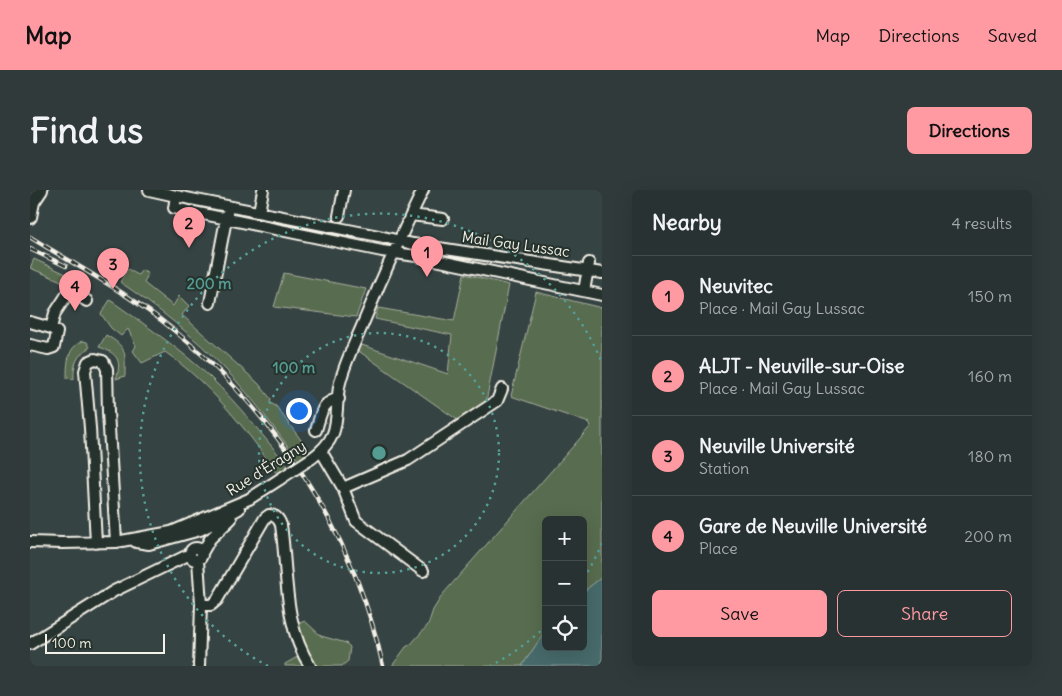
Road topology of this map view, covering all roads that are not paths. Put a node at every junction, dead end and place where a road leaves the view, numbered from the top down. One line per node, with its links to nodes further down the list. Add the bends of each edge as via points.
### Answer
1 (41, 190): 7 (main road)
2 (149, 190): 6 (street, Mail Gay Lussac)
3 (263, 190): 9 (street)
4 (344, 190): 11 (street)
5 (423, 190): 10 (street, Rue d'Éragny)
6 (174, 193): 8 (street, Mail Gay Lussac); 13 (street, Mail Gay Lussac, via 174,208)
7 (32, 196): 12 (main road)
8 (228, 206): 9 (street, Mail Gay Lussac); 13 (street)
9 (259, 212): 14 (street, Mail Gay Lussac)
10 (411, 215): 15 (street); 17 (street, Rue d'Éragny)
11 (339, 216)
12 (30, 217)
13 (226, 219): 16 (street, Mail Gay Lussac); 24 (street)
14 (293, 219): 16 (street); 17 (street, Mail Gay Lussac)
15 (443, 219)
16 (291, 232): 18 (street, Mail Gay Lussac)
17 (399, 241): 18 (street, Rue d'Éragny); 19 (street, Mail Gay Lussac)
18 (394, 252): 21 (street, Mail Gay Lussac); 29 (street, Rue d'Éragny, via 346,364)
19 (588, 266): 20 (street, Mail Gay Lussac); 21 (street, Mail Gay Lussac)
20 (602, 272)
21 (584, 291): 22 (street, Mail Gay Lussac)
22 (602, 294)
23 (86, 301): 26 (street, via 70,290)
24 (210, 303)
25 (30, 322): 26 (street)
26 (51, 328): 27 (street, via 57,332 54,347 48,350)
27 (30, 345)
28 (502, 389): 32 (street, via 497,401 408,460)
29 (339, 399): 30 (street, via 325,404); 31 (street, Rue d'Éragny, via 335,428)
30 (316, 430)
31 (321, 451): 32 (street); 33 (street, Rue d'Éragny, bridge)
32 (343, 488): 42 (street, via 356,522)
33 (249, 500): 34 (street); 35 (street, Rue d'Éragny)
34 (233, 513): 36 (street, Rue d'Éragny); 41 (street, via 231,520)
35 (203, 519): 36 (street); 37 (street, Rue d'Éragny, via 171,532)
36 (182, 535): 37 (street, Rue d'Éragny, via 149,544); 41 (street)
37 (128, 540): 39 (street, Rue d'Éragny)
38 (30, 542): 40 (street, Rue d'Éragny)
39 (116, 542): 40 (street, Rue d'Éragny); 40 (street, via 107,369 103,361 95,359 88,362 85,371)
40 (96, 543)
41 (196, 554): 43 (street); 44 (street, via 114,591)
42 (423, 571)
43 (201, 605): 45 (street); 46 (street, via 211,605 217,600 265,518 269,514 274,516 281,525 295,638)
44 (30, 644)
45 (199, 666)
46 (310, 666)

